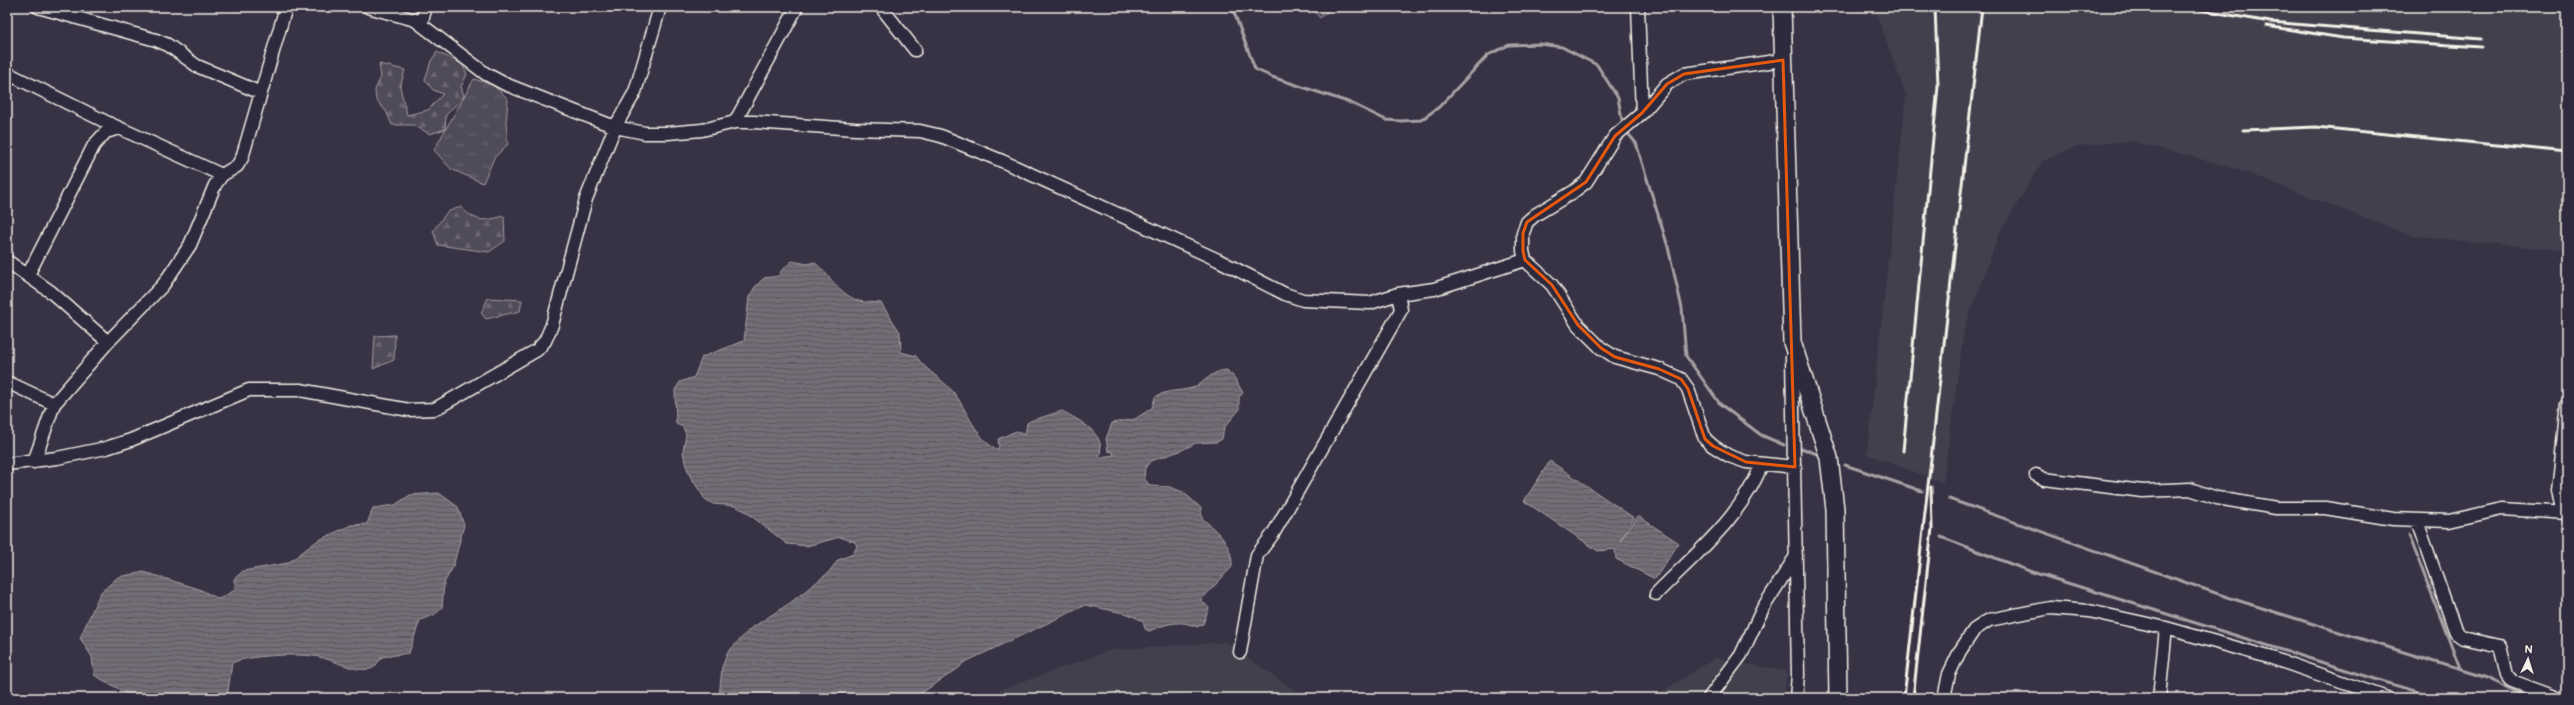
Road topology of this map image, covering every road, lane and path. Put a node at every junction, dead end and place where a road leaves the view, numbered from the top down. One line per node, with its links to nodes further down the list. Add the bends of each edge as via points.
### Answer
1 (38, 7): 14 (street, via 156,40 168,45 197,66)
2 (286, 7): 14 (street)
3 (368, 7): 10 (street)
4 (426, 7): 10 (street)
5 (660, 7): 17 (street, via 635,92)
6 (797, 7): 16 (street)
7 (881, 7): 11 (street)
8 (1638, 7): 15 (street)
9 (1782, 7): 12 (street)
10 (421, 24): 17 (street, via 486,74)
11 (914, 50)
12 (1782, 60): 15 (street, via 1684,74 1667,84); 25 (street)
13 (7, 73): 18 (street)
14 (261, 93): 19 (street, via 242,158 237,166)
15 (1638, 116): 21 (street, via 1614,136 1586,182 1527,222 1523,233)
16 (735, 122): 17 (street, via 702,130 668,133 645,133); 23 (street, via 927,132 1002,161 1218,260 1285,294 1303,300 1370,303)
17 (615, 127): 29 (street, via 586,200 552,325 545,341 537,350 520,361 435,409 409,410 300,390 249,390 131,440 106,448)
18 (119, 128): 19 (street); 22 (street, via 106,132 94,145)
19 (222, 175): 24 (street, via 209,198 190,245 178,264 163,285)
20 (7, 260): 22 (street)
21 (1525, 260): 23 (street, via 1434,288); 31 (street, via 1552,285 1578,325 1601,348 1615,357 1659,369 1682,379 1688,389 1705,439 1728,456)
22 (28, 275): 24 (street)
23 (1398, 294): 40 (street, via 1401,310 1257,556)
24 (108, 342): 27 (street)
25 (1792, 342): 32 (street); 43 (street, via 1829,458 1835,509)
26 (7, 382): 27 (street)
27 (54, 404): 29 (street)
28 (2567, 404): 34 (street, via 2558,492 2561,504)
29 (34, 462): 30 (street)
30 (7, 464)
31 (1762, 464): 32 (street); 38 (street, via 1743,502 1724,526)
32 (1794, 467): 37 (street)
33 (2036, 475): 36 (street, via 2044,479 2143,491 2190,489 2221,499 2276,508 2325,508 2386,518)
34 (2567, 509)
35 (2567, 513): 36 (street, via 2502,509 2449,521)
36 (2417, 520): 47 (street, via 2456,633 2464,638 2500,646 2507,676 2512,681)
37 (1796, 556): 41 (street, via 1763,608 1741,655); 42 (street)
38 (1656, 594)
39 (2166, 628): 44 (street, via 2089,610 2050,608 1990,620 1974,630 1960,651 1949,674); 45 (street); 46 (street, via 2272,658)
40 (1240, 652)
41 (1709, 698)
42 (1796, 698)
43 (1838, 698)
44 (1944, 698)
45 (2159, 698)
46 (2385, 698)
47 (2558, 698)

